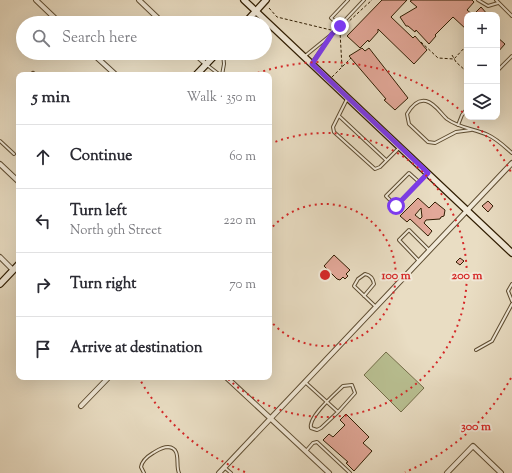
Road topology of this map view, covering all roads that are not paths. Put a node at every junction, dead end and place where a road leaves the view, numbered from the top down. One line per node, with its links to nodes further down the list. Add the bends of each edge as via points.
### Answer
1 (36, 0): 11 (street)
2 (139, 0): 12 (street)
3 (244, 0): 10 (street)
4 (266, 0): 10 (street)
5 (348, 0): 16 (lane, via 331,18)
6 (364, 0): 16 (lane)
7 (478, 0): 9 (lane, via 488,6)
8 (496, 0): 9 (lane)
9 (498, 3): 15 (lane)
10 (256, 12): 13 (street); 14 (street)
11 (53, 16)
12 (156, 16)
13 (252, 16)
14 (260, 16)
15 (512, 16)
16 (340, 26): 18 (lane)
17 (272, 27): 20 (street)
18 (332, 34): 20 (lane); 26 (lane)
19 (512, 56): 27 (lane)
20 (304, 57): 26 (street)
21 (99, 60): 28 (street)
22 (202, 60): 25 (street)
23 (210, 60): 25 (street)
24 (224, 60): 31 (lane)
25 (206, 64): 29 (street); 30 (lane)
26 (312, 64): 32 (street)
27 (500, 69)
28 (111, 71)
29 (199, 72)
30 (217, 72)
31 (222, 72)
32 (348, 98): 34 (lane); 38 (street)
33 (464, 113): 35 (lane)
34 (339, 116): 41 (lane); 41 (lane, via 333,127 334,132 375,169)
35 (458, 124): 36 (lane); 36 (lane, via 448,120 431,103 424,101 414,104 407,114 408,124 428,142 435,143 456,132)
36 (471, 130): 39 (lane, via 493,138)
37 (0, 141): 40 (lane)
38 (400, 147): 41 (lane); 44 (street)
39 (512, 153)
40 (14, 154)
41 (387, 160)
42 (512, 163): 47 (street)
43 (0, 164): 45 (street)
44 (428, 173): 46 (lane); 47 (street)
45 (16, 179)
46 (419, 182): 46 (lane, via 396,206 386,196 409,173)
47 (467, 210): 48 (street); 49 (street)
48 (429, 250): 51 (street); 51 (lane, via 409,230 399,240)
49 (512, 253)
50 (0, 257): 53 (street)
51 (420, 261): 58 (street)
52 (16, 267): 53 (street)
53 (13, 270): 54 (street)
54 (0, 284)
55 (512, 284): 57 (lane, via 508,291)
56 (364, 296): 56 (lane, via 354,286 358,278 368,274 373,278 374,284); 58 (lane)
57 (512, 302): 59 (lane, via 492,341)
58 (376, 307): 62 (street)
59 (476, 350)
60 (106, 380): 64 (street)
61 (229, 380): 66 (street)
62 (305, 382): 63 (lane); 66 (street)
63 (327, 402): 65 (lane); 65 (lane, via 311,421 311,428 322,428); 65 (lane, via 343,386 352,385 355,389 354,396)
64 (81, 406)
65 (338, 412)
66 (271, 418): 67 (street); 68 (street)
67 (306, 451): 73 (street); 74 (lane, via 317,442)
68 (224, 468): 71 (street); 72 (lane)
69 (144, 473): 70 (lane, via 141,467 146,459 161,448 170,447 176,452)
70 (179, 473)
71 (219, 473)
72 (231, 473)
73 (329, 473)
74 (350, 473)
75 (447, 473): 76 (street, via 472,446)
76 (501, 473)

